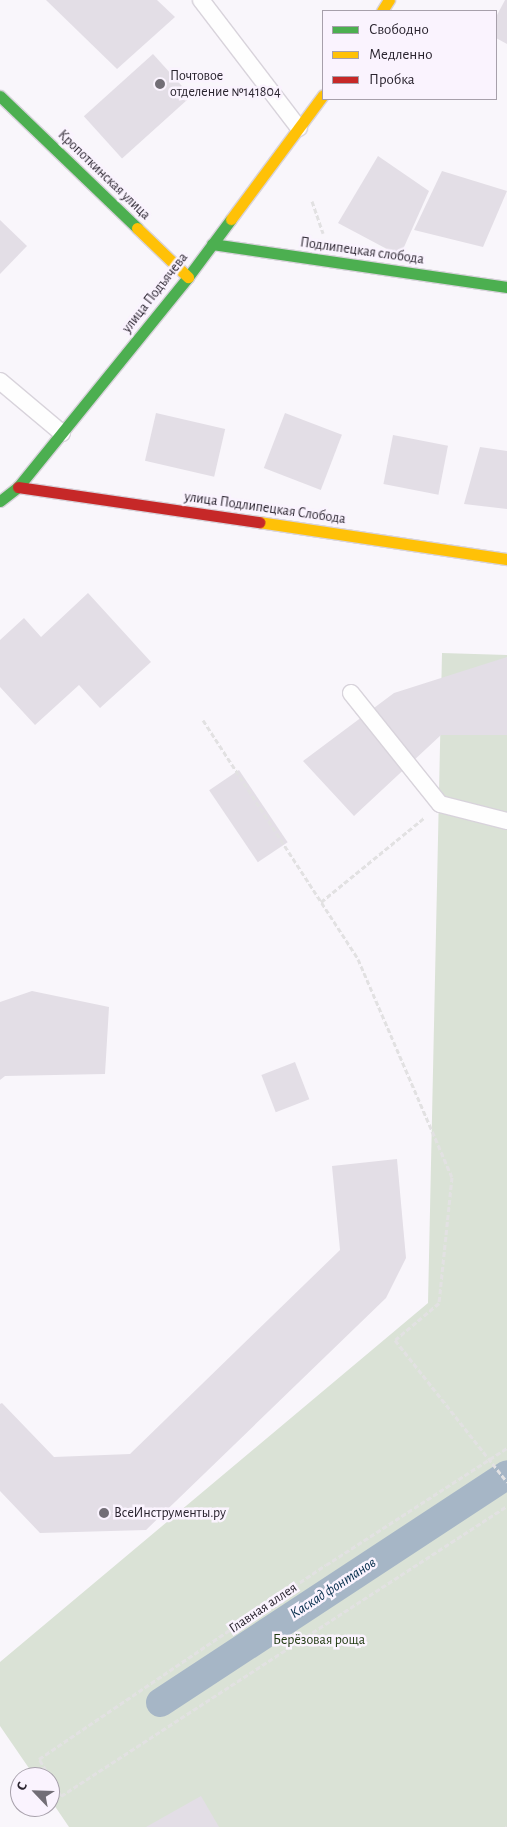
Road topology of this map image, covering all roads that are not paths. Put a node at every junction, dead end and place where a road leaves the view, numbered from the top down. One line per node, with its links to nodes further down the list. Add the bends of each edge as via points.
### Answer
1 (201, 0): 4 (lane)
2 (0, 96): 6 (street, Кропоткинская улица)
3 (322, 96): 4 (street, улица Подъячева)
4 (299, 128): 5 (street, улица Подъячева)
5 (212, 244): 6 (street, улица Подъячева); 7 (street, Подлипецкая слобода)
6 (188, 277): 9 (street, улица Подъячева)
7 (507, 288)
8 (0, 381): 9 (lane)
9 (62, 432): 10 (street, улица Подъячева)
10 (18, 488): 11 (street, улица Подъячева); 12 (street, улица Подлипецкая Слобода)
11 (0, 501)
12 (507, 559)
13 (351, 692): 14 (lane, via 440,804)
14 (507, 821)

